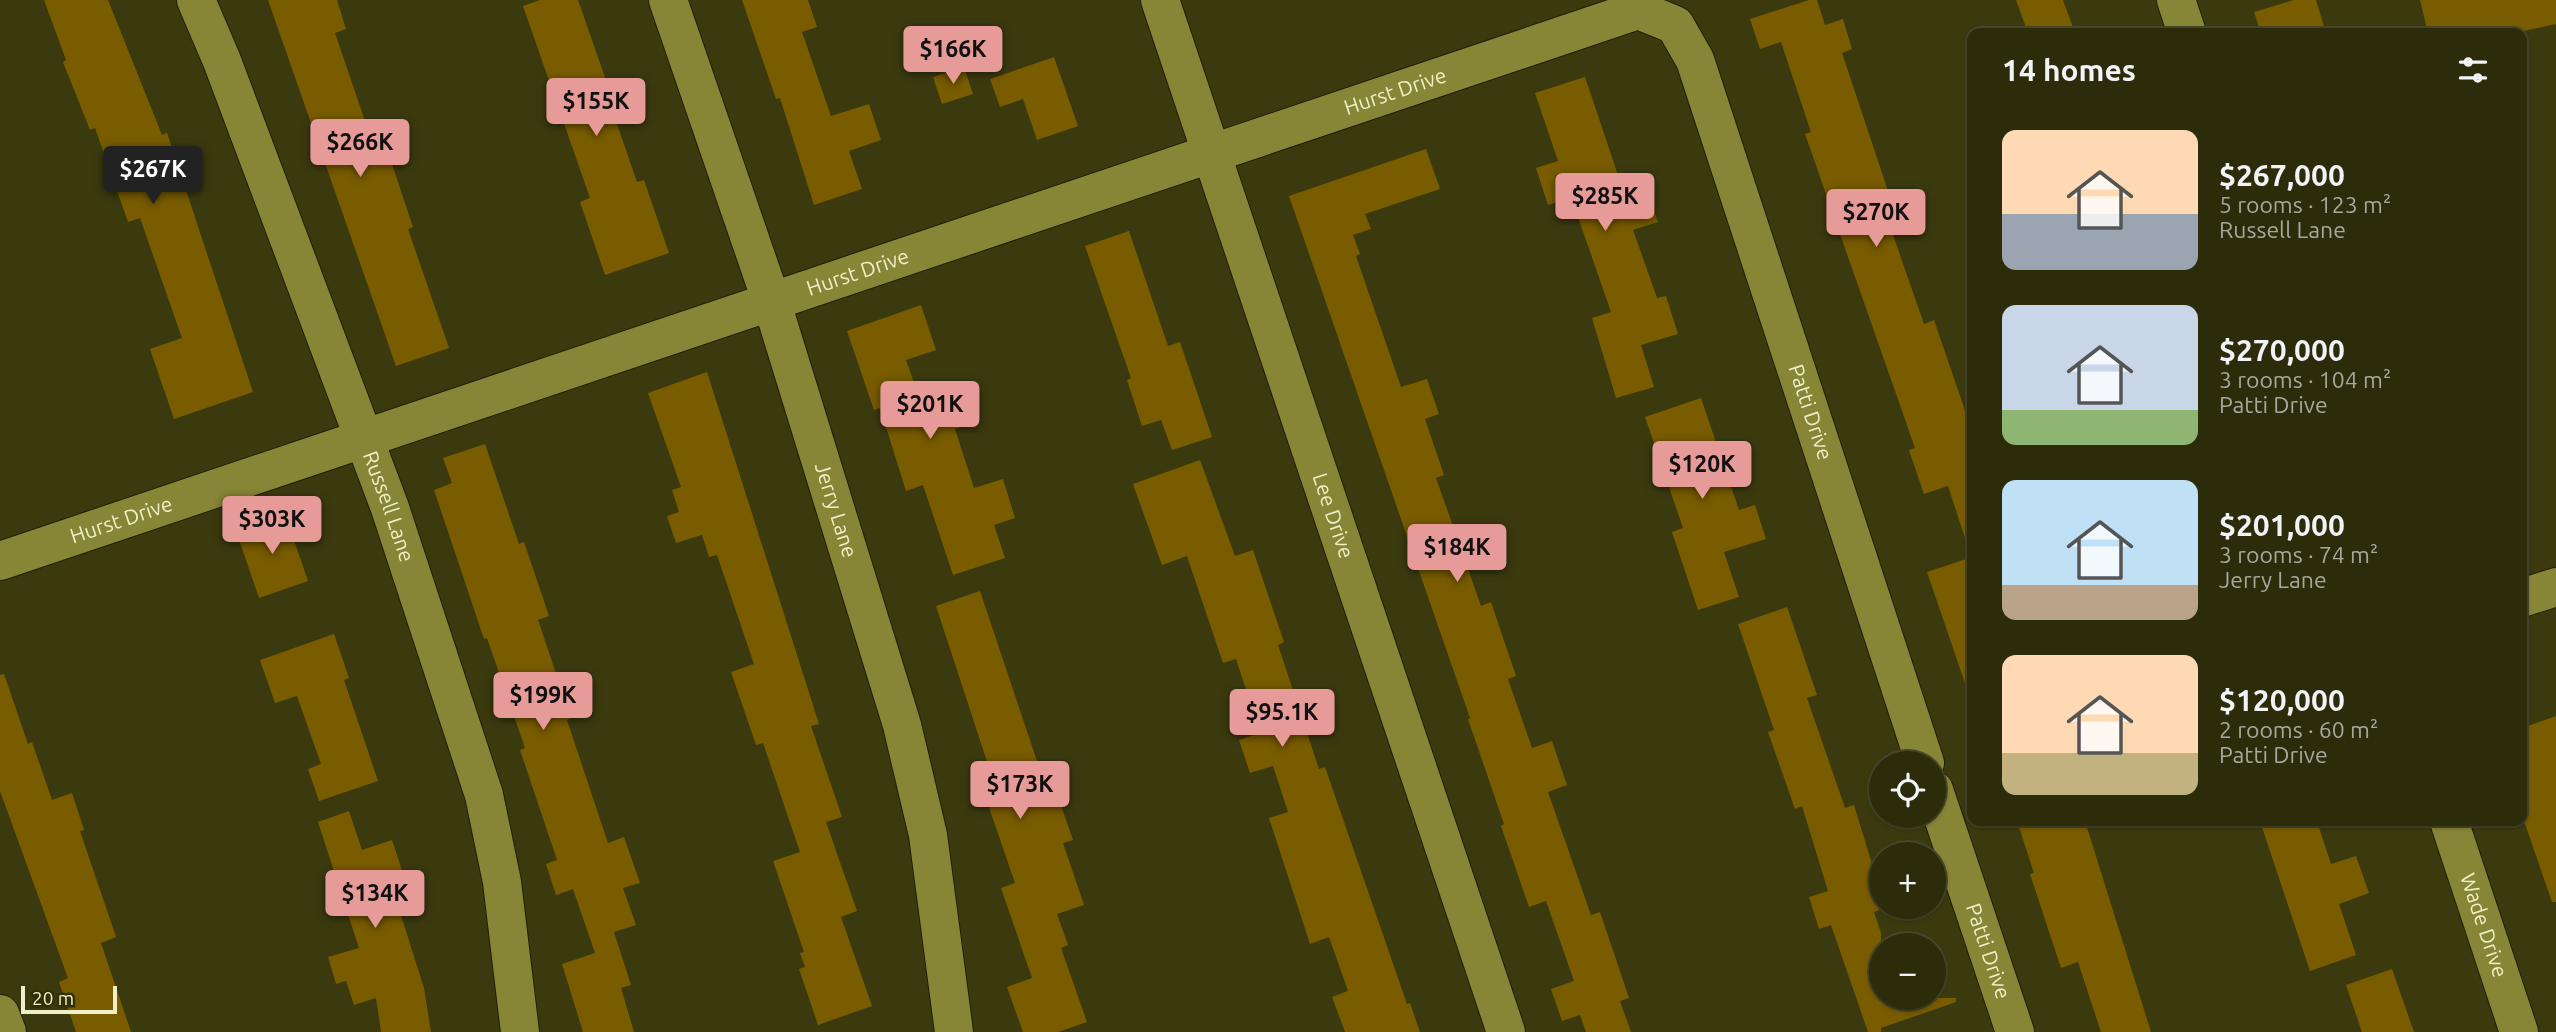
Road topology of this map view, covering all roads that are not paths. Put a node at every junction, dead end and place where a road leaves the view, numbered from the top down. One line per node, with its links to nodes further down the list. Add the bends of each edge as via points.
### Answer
1 (196, 0): 9 (street, Russell Lane)
2 (668, 0): 8 (street, Jerry Lane)
3 (1160, 0): 7 (street, Lee Drive)
4 (2176, 0): 5 (street)
5 (2185, 28)
6 (1695, 60): 7 (street, Hurst Drive, via 1675,25 1638,10); 13 (street, Patti Drive)
7 (1210, 152): 8 (street, Hurst Drive); 20 (street, Lee Drive)
8 (771, 300): 9 (street, Hurst Drive); 19 (street, Jerry Lane, via 902,725 928,835)
9 (363, 437): 10 (street, Hurst Drive); 18 (street, Russell Lane, via 484,795 502,883)
10 (0, 561)
11 (2556, 587): 12 (street)
12 (2527, 596)
13 (1921, 751)
14 (1946, 826): 21 (street, Patti Drive)
15 (2451, 826): 22 (street, Wade Drive)
16 (0, 1014): 17 (street)
17 (7, 1032)
18 (520, 1032)
19 (954, 1032)
20 (1506, 1032)
21 (2015, 1032)
22 (2519, 1032)

